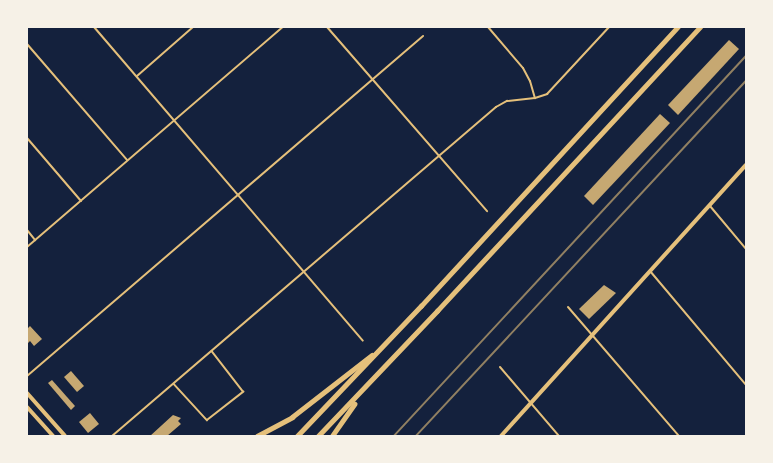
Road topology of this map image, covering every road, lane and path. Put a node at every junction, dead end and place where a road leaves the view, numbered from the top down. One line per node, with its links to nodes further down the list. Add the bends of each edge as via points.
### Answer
1 (94, 27): 10 (street)
2 (103, 27): 10 (street)
3 (194, 27): 13 (street)
4 (283, 27): 16 (street)
5 (327, 27): 14 (street)
6 (489, 27): 15 (street, via 523,68)
7 (609, 27): 15 (street, via 554,87)
8 (678, 27): 33 (highway)
9 (700, 27): 40 (highway)
10 (98, 32): 13 (street)
11 (423, 36): 14 (street)
12 (27, 44): 19 (street)
13 (136, 76): 16 (street)
14 (373, 80): 18 (street); 21 (street)
15 (535, 98): 18 (street, via 507,101 496,107)
16 (174, 120): 19 (street); 21 (street)
17 (27, 138): 22 (street)
18 (439, 156): 24 (street); 30 (street)
19 (128, 160): 22 (street)
20 (746, 165): 23 (main road)
21 (239, 194): 30 (street); 37 (street)
22 (81, 201): 26 (street)
23 (710, 206): 28 (street); 29 (main road)
24 (487, 211)
25 (27, 230): 26 (street)
26 (35, 240): 27 (street)
27 (27, 247)
28 (746, 249)
29 (650, 271): 32 (main road); 39 (street)
30 (304, 272): 34 (street); 35 (street)
31 (568, 307): 32 (street)
32 (593, 335): 43 (main road); 54 (street)
33 (390, 339): 48 (highway, via 292,417); 49 (highway)
34 (363, 341)
35 (211, 351): 38 (street); 38 (lane, via 243,392 207,420)
36 (500, 367): 43 (street)
37 (27, 376)
38 (174, 383): 47 (street)
39 (746, 386)
40 (366, 387): 50 (highway); 51 (highway)
41 (27, 393): 42 (main road)
42 (34, 401): 44 (street); 46 (main road)
43 (531, 403): 52 (main road); 53 (street)
44 (27, 407): 45 (main road)
45 (53, 436)
46 (64, 436)
47 (112, 436)
48 (257, 436)
49 (297, 436)
50 (318, 436)
51 (332, 436)
52 (501, 436)
53 (559, 436)
54 (680, 436)

